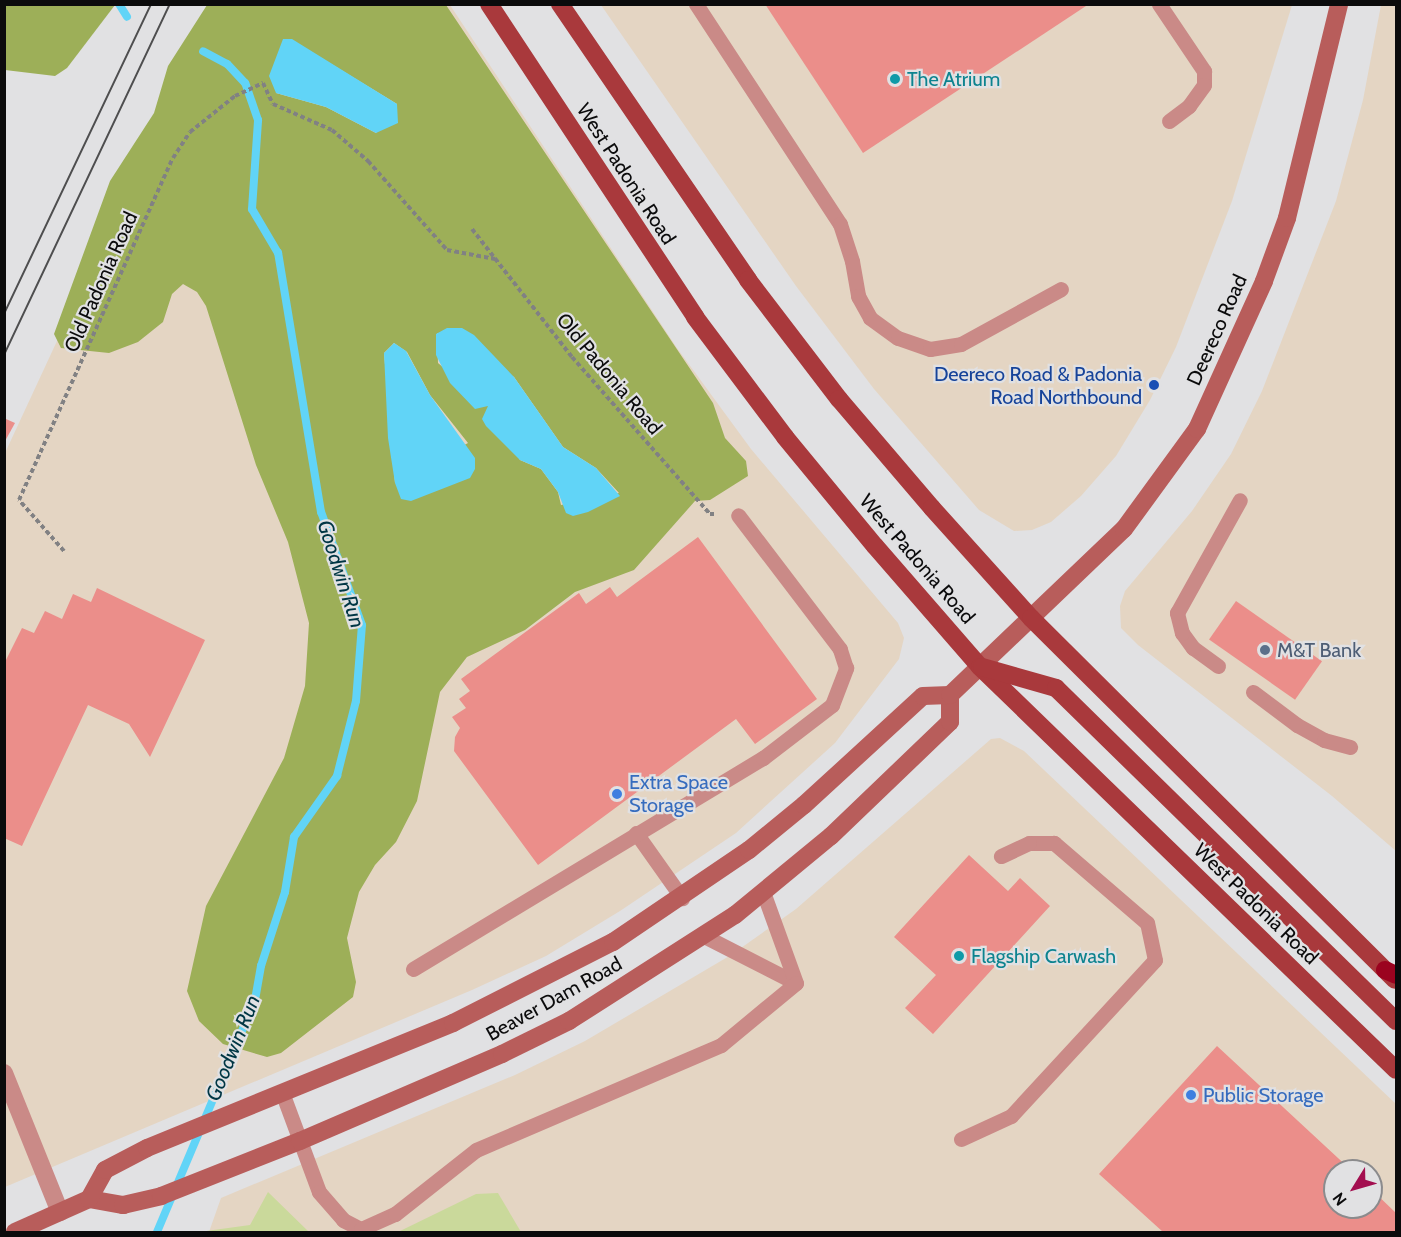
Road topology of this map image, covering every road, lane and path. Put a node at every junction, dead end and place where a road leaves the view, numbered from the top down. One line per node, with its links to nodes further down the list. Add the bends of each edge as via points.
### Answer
1 (489, 4): 15 (main road, West Padonia Road, via 694,317 784,438)
2 (560, 4): 13 (main road, West Padonia Road, via 748,280 839,399)
3 (696, 4): 9 (lane, via 840,224 858,296 870,318 898,338 930,349 961,344)
4 (1159, 4): 6 (lane, via 1204,71 1204,85 1189,106)
5 (1340, 4): 13 (main road, Deereco Road, via 1287,218 1264,281 1197,429 1124,529)
6 (1168, 121)
7 (472, 229): 8 (path, Old Padonia Road)
8 (495, 259): 11 (path, Old Padonia Road, via 572,357 710,514); 12 (path, Old Padonia Road, via 447,250 368,161 332,130 273,104 263,83 235,96 190,132 173,158 19,500)
9 (1061, 289)
10 (1240, 500): 14 (lane, via 1177,613 1187,640)
11 (738, 515): 19 (lane, via 840,649 846,668 842,687 832,705 763,758)
12 (64, 551)
13 (1031, 618): 15 (main road); 25 (main road, West Padonia Road)
14 (1218, 666)
15 (980, 667): 17 (main road); 27 (main road, via 1056,687); 28 (main road, West Padonia Road)
16 (1253, 692): 18 (lane, via 1297,725 1324,740)
17 (951, 695): 21 (main road, Beaver Dam Road, via 950,722 831,836); 22 (main road, Beaver Dam Road, via 922,696 804,805)
18 (1350, 747)
19 (636, 833): 22 (lane); 24 (lane)
20 (1002, 856): 31 (lane, via 1029,843 1054,843 1147,923 1155,960 1011,1116)
21 (763, 892): 23 (main road, Beaver Dam Road); 26 (lane)
22 (682, 898): 30 (main road, Beaver Dam Road, via 613,942 523,991)
23 (704, 936): 26 (lane); 32 (main road, Beaver Dam Road, via 569,1021)
24 (413, 969)
25 (1393, 976)
26 (796, 983): 32 (lane, via 720,1045 476,1150 395,1214 369,1226 361,1228 343,1220 327,1207)
27 (1396, 1021)
28 (1396, 1070)
29 (4, 1074): 34 (street)
30 (284, 1095): 32 (lane); 33 (main road, Beaver Dam Road, via 147,1148 105,1170)
31 (961, 1139)
32 (300, 1141): 33 (main road, Beaver Dam Road, via 228,1171 123,1205)
33 (89, 1199): 34 (main road)
34 (60, 1212): 35 (main road)
35 (15, 1233)

